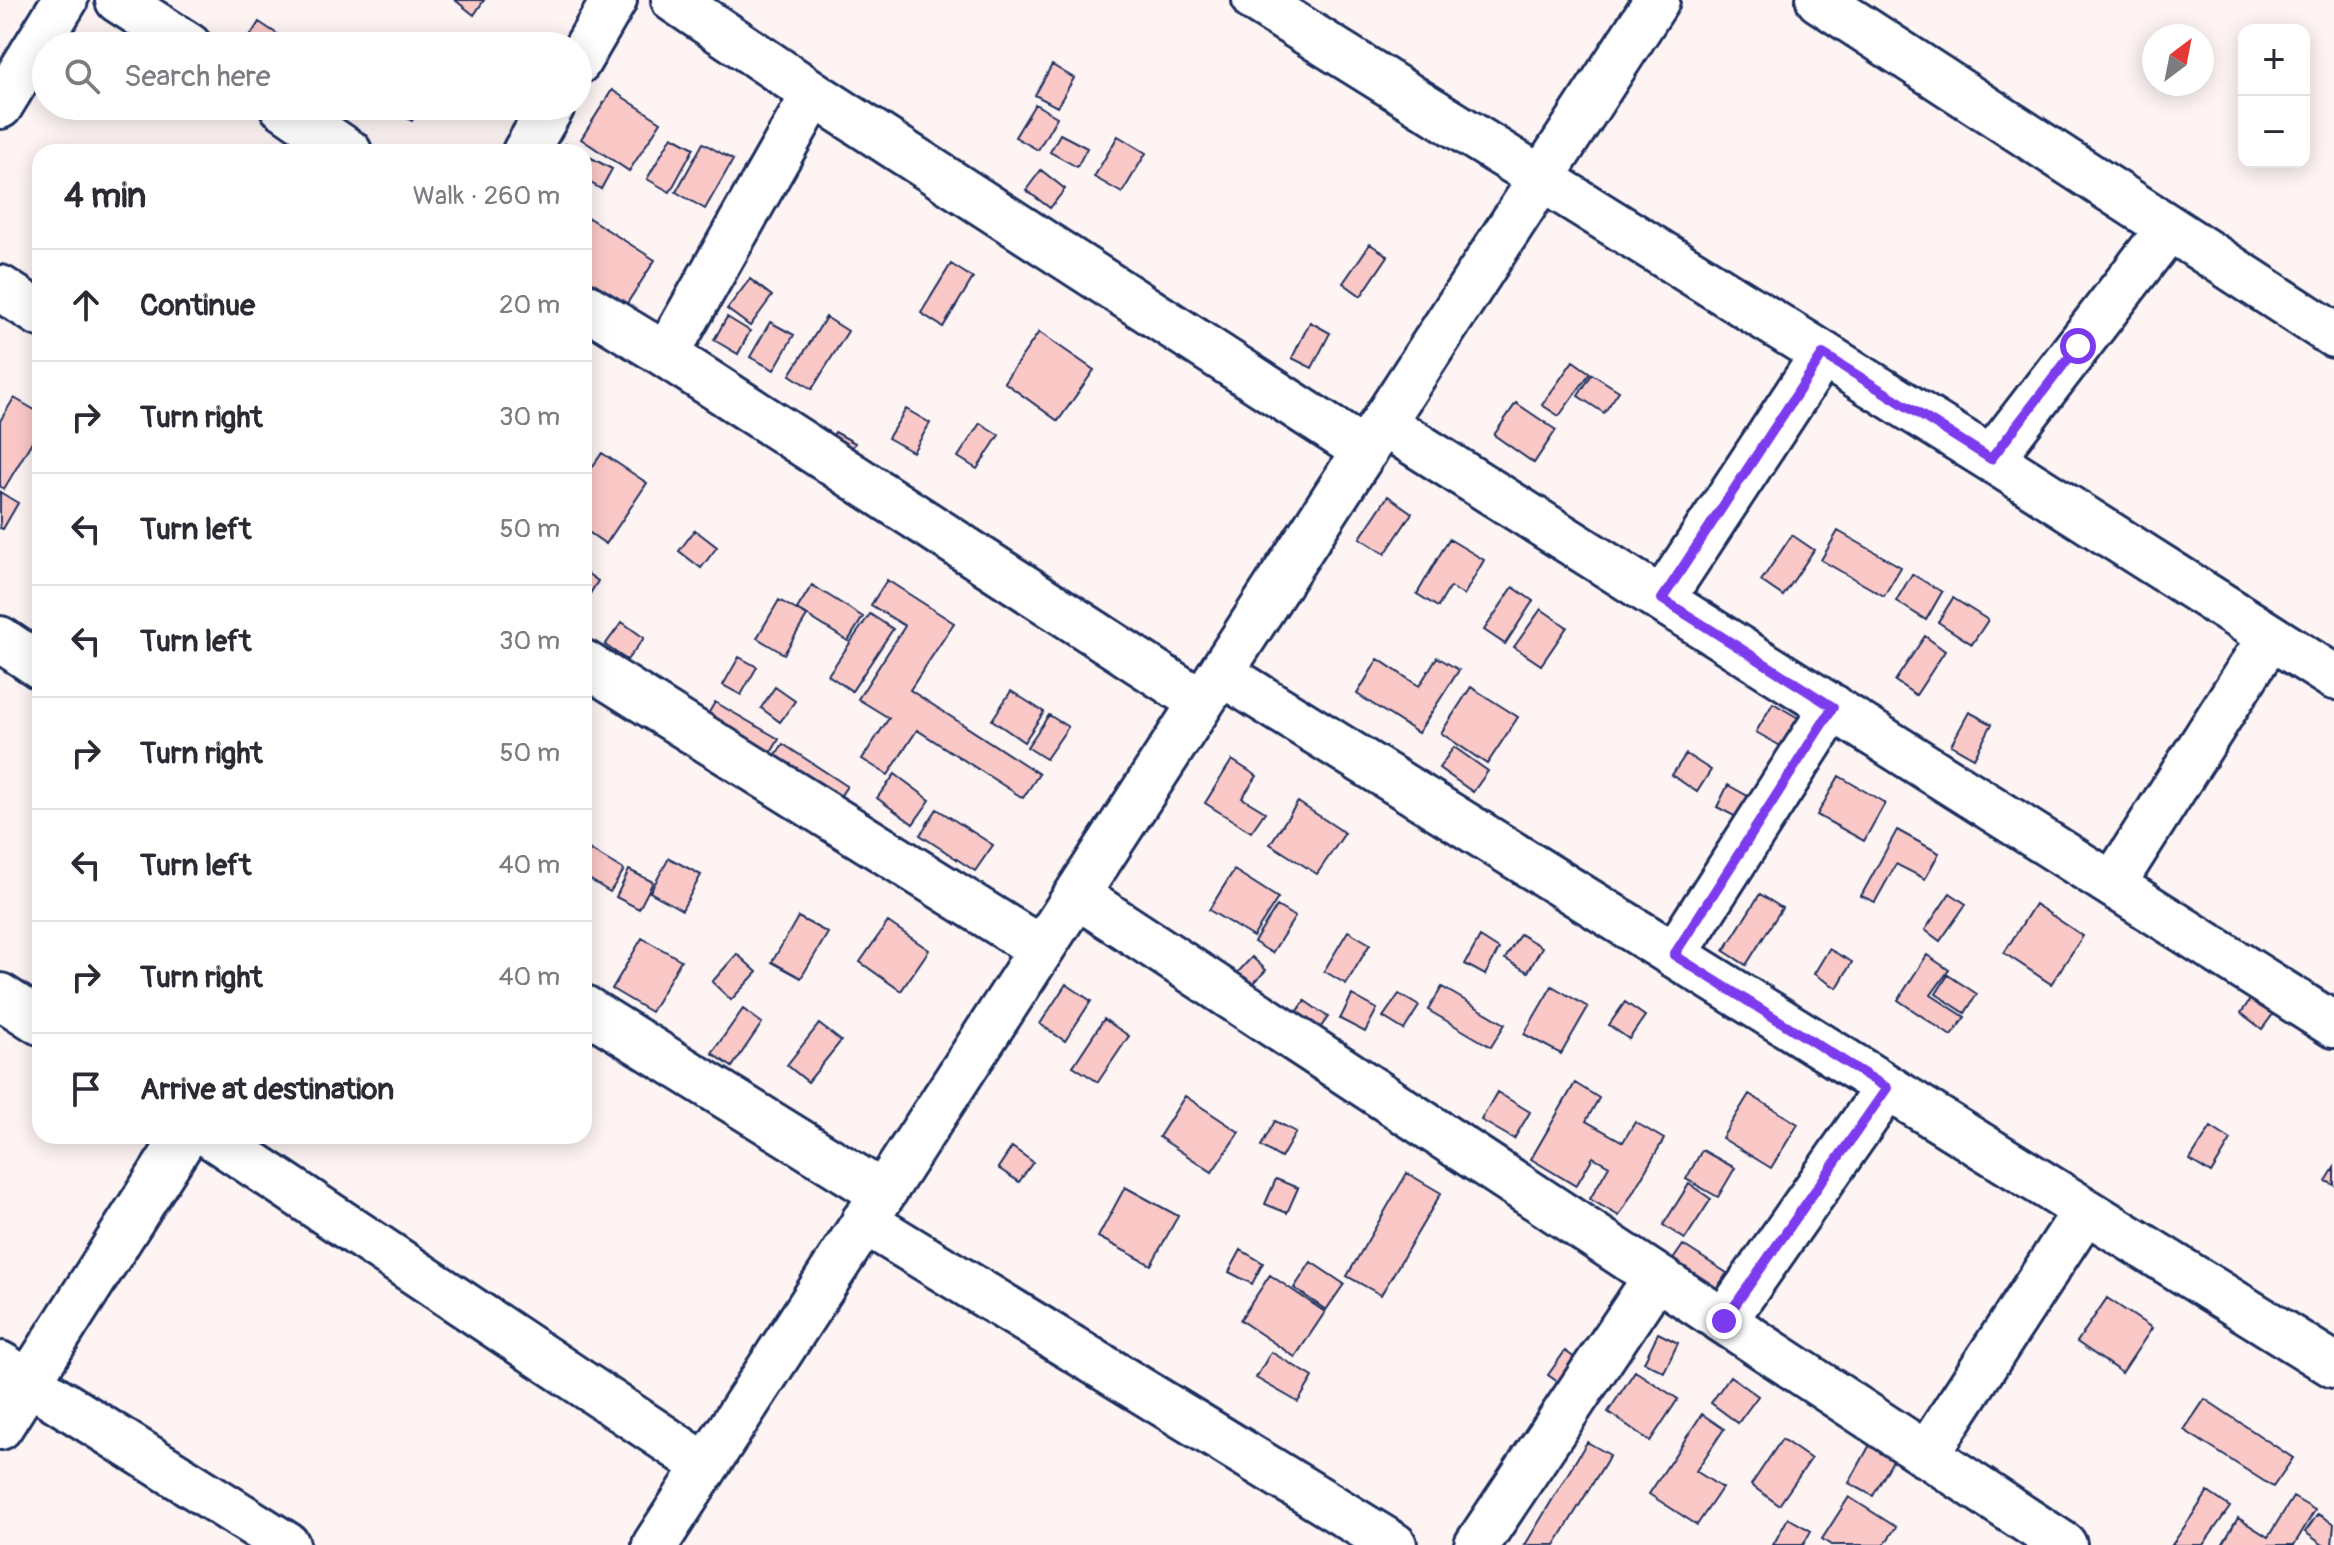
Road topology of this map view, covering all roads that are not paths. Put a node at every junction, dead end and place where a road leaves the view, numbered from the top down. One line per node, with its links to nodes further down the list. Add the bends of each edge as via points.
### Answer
1 (65, 0): 8 (street)
2 (118, 0): 9 (street)
3 (614, 0): 10 (street)
4 (674, 0): 12 (street)
5 (1255, 0): 18 (street)
6 (1657, 0): 18 (street)
7 (1819, 0): 19 (street)
8 (45, 32)
9 (167, 32)
10 (592, 38)
11 (32, 54): 13 (street)
12 (814, 94): 25 (street); 26 (street)
13 (0, 106)
14 (302, 120): 16 (street)
15 (544, 120): 17 (street)
16 (337, 144)
17 (530, 144)
18 (1542, 178): 24 (street); 26 (street)
19 (2169, 228): 23 (street); 27 (street)
20 (0, 288): 21 (street)
21 (32, 309)
22 (592, 310): 25 (street)
23 (2334, 335)
24 (1823, 354): 27 (street); 28 (street)
25 (666, 355): 34 (street)
26 (1374, 438): 28 (street); 34 (street)
27 (1991, 459): 29 (street)
28 (1662, 599): 35 (street)
29 (2270, 637): 33 (street); 36 (street)
30 (0, 639): 31 (street)
31 (32, 661)
32 (592, 668): 38 (street)
33 (2334, 677)
34 (1211, 688): 37 (street); 39 (street)
35 (1833, 707): 36 (street); 39 (street)
36 (2113, 884): 43 (street)
37 (1078, 896): 38 (street); 49 (street)
38 (1041, 949): 47 (street)
39 (1674, 955): 44 (street)
40 (0, 996): 42 (street)
41 (592, 1014): 47 (street)
42 (32, 1017)
43 (2334, 1025)
44 (1887, 1088): 48 (street); 50 (street)
45 (179, 1144): 52 (street)
46 (223, 1144): 55 (street)
47 (873, 1207): 55 (street); 58 (street)
48 (2085, 1211): 51 (street); 54 (street)
49 (1656, 1277): 50 (street); 59 (street)
50 (1724, 1321): 54 (street)
51 (2334, 1365)
52 (14, 1374): 53 (street); 56 (street)
53 (0, 1427)
54 (1926, 1455): 60 (street)
55 (706, 1466): 57 (street)
56 (287, 1545)
57 (655, 1545)
58 (1394, 1545)
59 (1477, 1545)
60 (2064, 1545)

